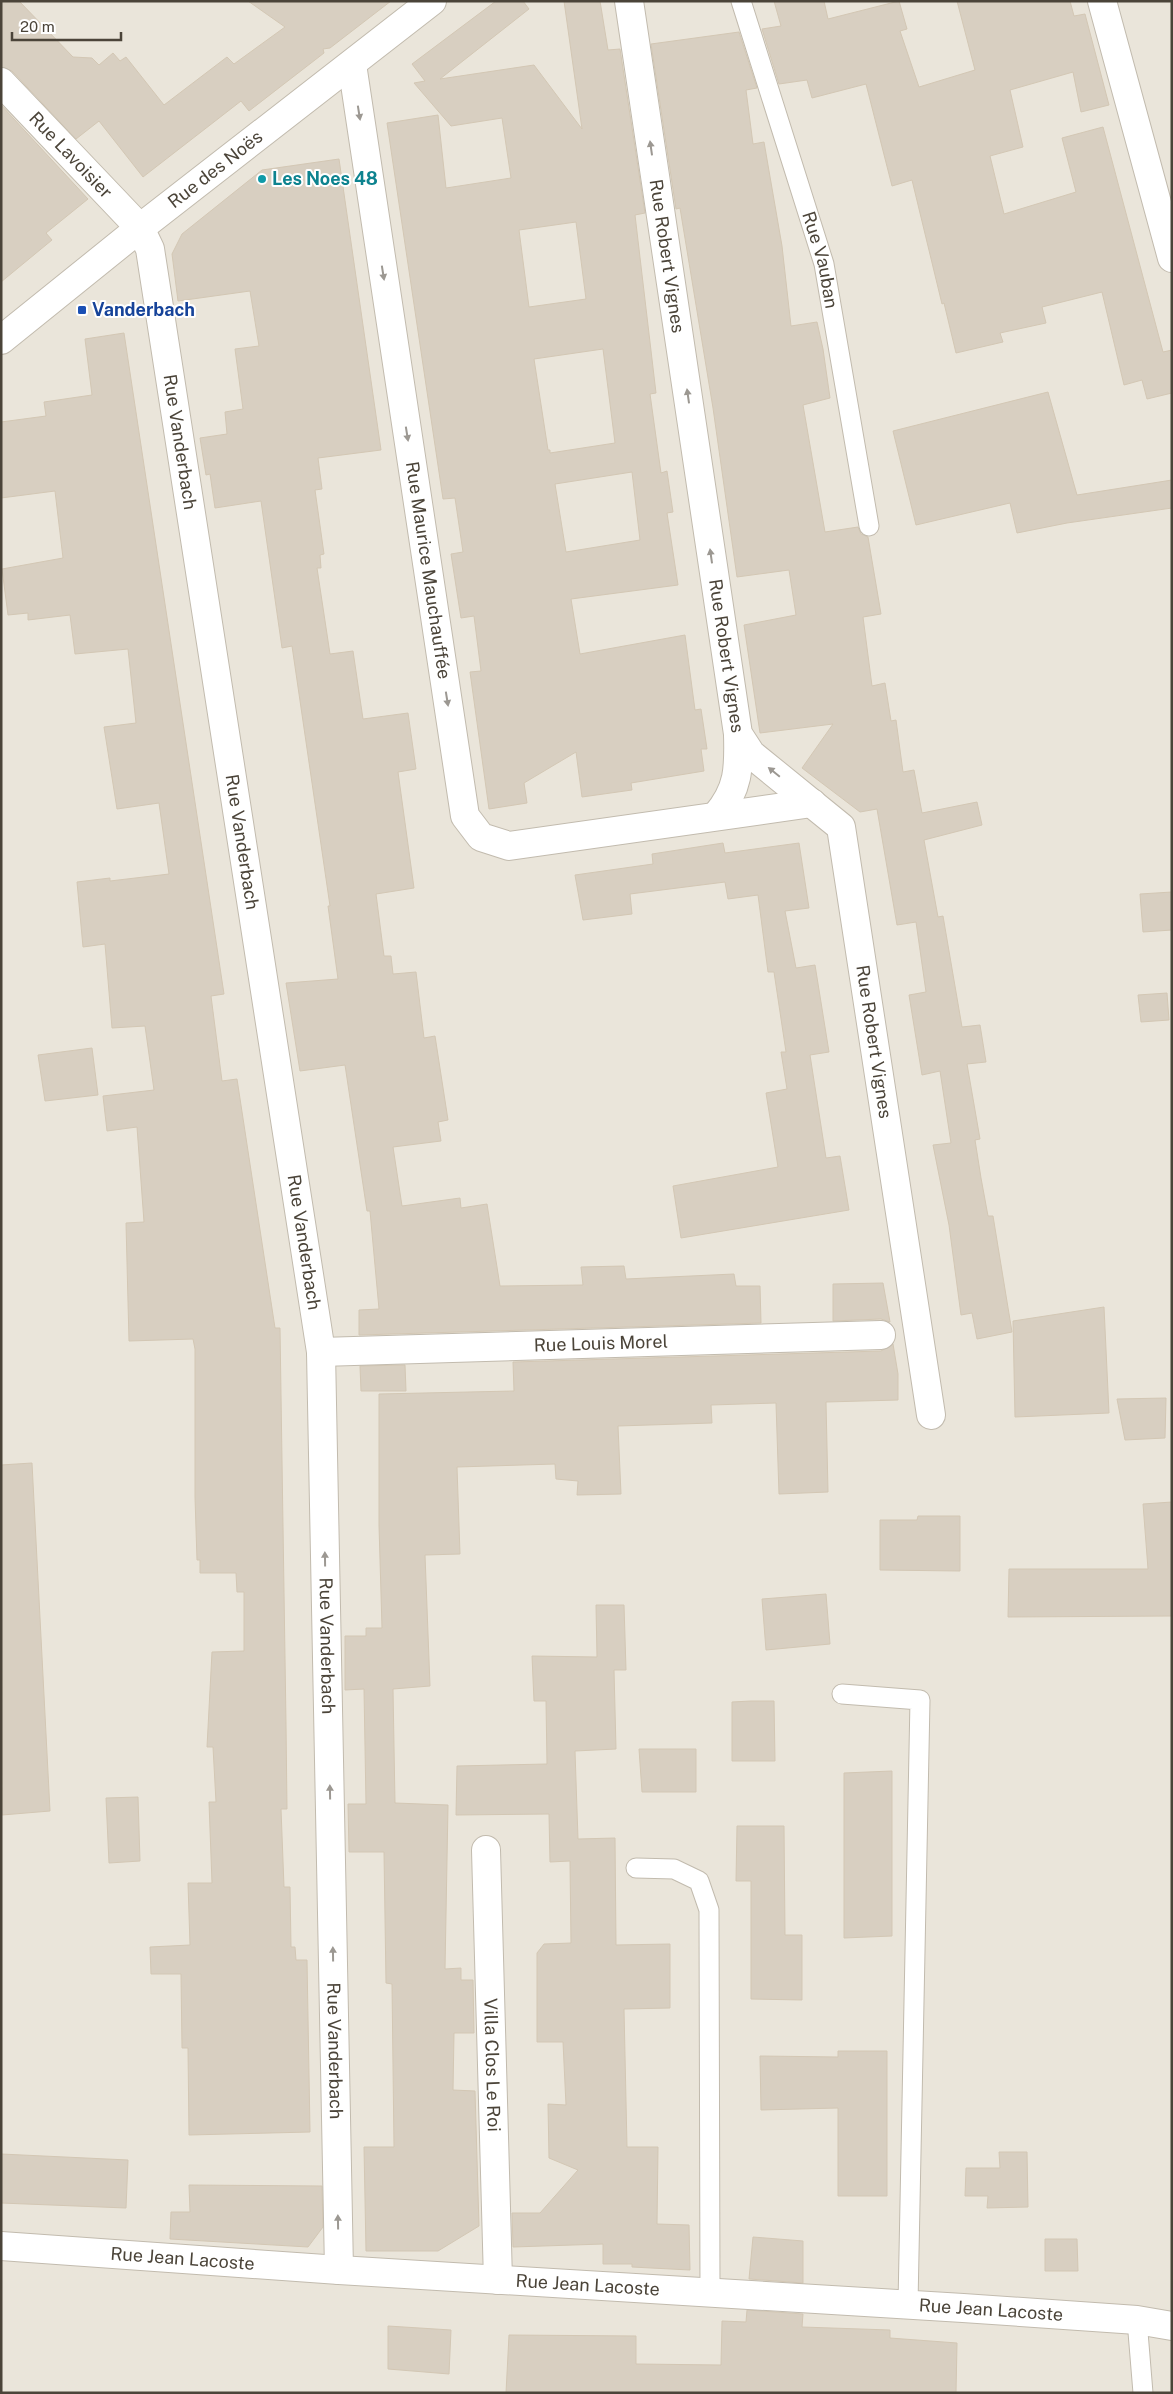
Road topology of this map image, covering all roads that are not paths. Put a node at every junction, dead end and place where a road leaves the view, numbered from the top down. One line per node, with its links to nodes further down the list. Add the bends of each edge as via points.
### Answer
1 (432, 1): 5 (street, Rue des Noës)
2 (629, 1): 11 (street, Rue Robert Vignes, one-way to 2)
3 (741, 1): 10 (lane, Rue Vauban, via 824,264)
4 (1102, 1): 8 (street)
5 (352, 64): 7 (street, Rue des Noës); 13 (street, Rue Maurice Mauchauffée, one-way to 13, via 464,816 481,837 509,846)
6 (1, 82): 7 (street, Rue Lavoisier)
7 (140, 228): 9 (street, Rue des Noës); 15 (street, Rue Vanderbach, via 150,249)
8 (1172, 258)
9 (1, 340)
10 (869, 526)
11 (738, 734): 12 (street, Rue Robert Vignes, one-way to 11, via 751,754); 13 (street, via 739,767 735,786)
12 (812, 802): 13 (street, Rue Maurice Mauchauffée); 16 (street, Rue Robert Vignes, via 841,826)
13 (716, 816)
14 (881, 1335): 15 (street, Rue Louis Morel)
15 (321, 1352): 21 (street, Rue Vanderbach, one-way to 15)
16 (931, 1415)
17 (842, 1694): 24 (lane, via 920,1700)
18 (486, 1850): 22 (street, Villa Clos Le Roi)
19 (636, 1868): 23 (lane, via 674,1869 699,1881 709,1910)
20 (1, 2246): 21 (street, Rue Jean Lacoste)
21 (339, 2270): 22 (street, Rue Jean Lacoste)
22 (498, 2280): 23 (street, Rue Jean Lacoste)
23 (710, 2292): 24 (street, Rue Jean Lacoste)
24 (908, 2304): 25 (street, Rue Jean Lacoste)
25 (1137, 2320): 26 (street, Rue Jean Lacoste); 27 (lane)
26 (1172, 2326)
27 (1143, 2393)

